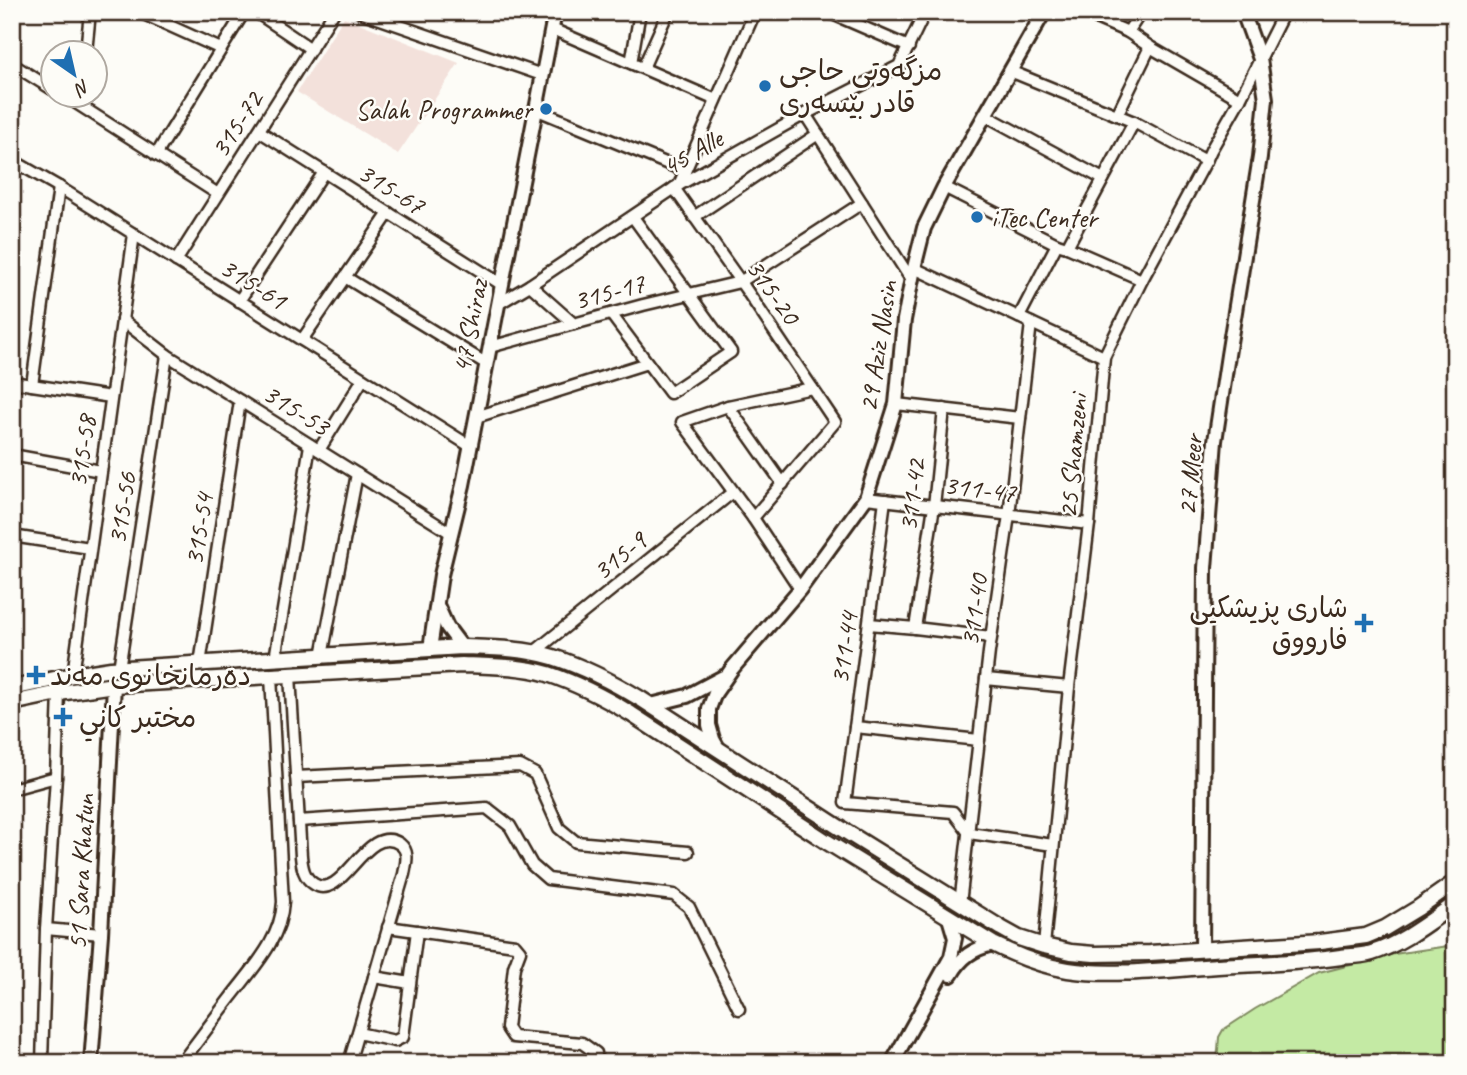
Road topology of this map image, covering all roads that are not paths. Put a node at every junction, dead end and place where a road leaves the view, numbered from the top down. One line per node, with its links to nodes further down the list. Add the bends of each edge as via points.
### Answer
1 (90, 12): 21 (street)
2 (139, 12): 24 (street)
3 (244, 12): 24 (street)
4 (256, 12): 25 (street)
5 (334, 12): 25 (street, 315-72)
6 (360, 12): 31 (street)
7 (555, 12): 19 (street, 47 Shiraz)
8 (640, 12): 27 (street)
9 (668, 12): 29 (street)
10 (755, 12): 34 (street)
11 (828, 12): 18 (street)
12 (925, 12): 22 (street, 45 Alle)
13 (1044, 12): 30 (street, 29 Aziz Nasin)
14 (1082, 12): 20 (street)
15 (1141, 12): 20 (street)
16 (1243, 12): 26 (street, 27 Meer)
17 (1284, 12): 26 (street, 25 Shamzeni)
18 (846, 16): 22 (street)
19 (551, 29): 27 (street); 31 (street, 47 Shiraz)
20 (1128, 32): 23 (street)
21 (87, 38)
22 (909, 47): 37 (street, 45 Alle, via 899,66)
23 (1150, 47): 33 (street); 39 (street)
24 (221, 48): 43 (street)
25 (311, 49): 41 (street, 315-72)
26 (1260, 60): 33 (street, 25 Shamzeni); 155 (street, 27 Meer, via 1266,99 1215,441 1205,568)
27 (631, 63): 29 (street)
28 (12, 64): 32 (street)
29 (643, 68): 34 (street)
30 (1010, 71): 38 (street, 29 Aziz Nasin); 39 (street)
31 (542, 75): 36 (street, 47 Shiraz)
32 (38, 80)
33 (1240, 99): 45 (street, 25 Shamzeni)
34 (716, 100): 46 (street)
35 (91, 108): 43 (street)
36 (536, 109): 46 (street); 64 (street, 47 Shiraz)
37 (805, 114): 42 (street); 49 (street, 45 Alle)
38 (985, 115): 48 (street); 51 (street, 29 Aziz Nasin)
39 (1117, 115): 40 (street)
40 (1134, 122): 45 (street); 48 (street)
41 (259, 131): 47 (street, 315-67); 52 (street, 315-72)
42 (818, 134): 53 (street); 56 (street)
43 (156, 155): 52 (street)
44 (12, 160): 50 (street, 315-61)
45 (1206, 161): 62 (street, 25 Shamzeni)
46 (685, 171): 49 (street)
47 (324, 172): 54 (street, 315-67); 67 (street)
48 (1103, 179): 58 (street)
49 (676, 186): 55 (street, 45 Alle); 56 (street, 315-20)
50 (59, 187): 57 (street, 315-61); 82 (street)
51 (944, 187): 58 (street); 60 (street, 29 Aziz Nasin, via 924,228)
52 (218, 194): 59 (street, 315-72)
53 (863, 203): 60 (street); 63 (street, 315-17)
54 (388, 213): 61 (street); 64 (street, 315-67)
55 (632, 217): 65 (street, 45 Alle); 66 (street)
56 (694, 217): 63 (street, 315-20)
57 (134, 234): 59 (street, 315-61); 71 (street, 315-58)
58 (1062, 246): 62 (street); 70 (street)
59 (176, 261): 67 (street, 315-61)
60 (913, 274): 70 (street); 86 (street, 29 Aziz Nasin)
61 (345, 276): 74 (street); 79 (street)
62 (1142, 280): 77 (street, 25 Shamzeni)
63 (740, 282): 66 (street, 315-17); 83 (street, 315-20)
64 (501, 284): 68 (street, 47 Shiraz)
65 (530, 285): 68 (street, 45 Alle); 73 (street)
66 (688, 295): 69 (street, 315-17); 78 (street, via 731,352 670,393)
67 (239, 301): 74 (street, 315-61)
68 (498, 304): 75 (street, 47 Shiraz)
69 (611, 314): 73 (street, 315-17); 78 (street)
70 (1019, 317): 72 (street)
71 (122, 320): 76 (street, 315-53); 84 (street, 315-58)
72 (1031, 323): 77 (street); 90 (street, 311-40)
73 (574, 324): 75 (street, 315-17)
74 (302, 340): 80 (street, 315-61)
75 (490, 347): 79 (street, 47 Shiraz)
76 (167, 355): 85 (street, 315-53); 119 (street, 315-56)
77 (1104, 357): 103 (street, 25 Shamzeni)
78 (648, 363): 89 (street)
79 (486, 364): 89 (street, 47 Shiraz)
80 (363, 379): 91 (street, 315-61); 92 (street)
81 (12, 382): 82 (street)
82 (32, 384): 84 (street)
83 (812, 388): 87 (street); 96 (street, 315-20, via 835,422)
84 (111, 397): 94 (street, 315-58)
85 (240, 401): 92 (street, 315-53); 118 (street, 315-54)
86 (896, 404): 88 (street); 98 (street, 29 Aziz Nasin)
87 (728, 406): 96 (street); 97 (street, via 682,422)
88 (944, 409): 90 (street); 100 (street, 311-42)
89 (476, 417): 91 (street, 47 Shiraz)
90 (1020, 418): 101 (street, 311-40)
91 (470, 446): 104 (street, 47 Shiraz)
92 (315, 447): 95 (street, 315-53); 117 (street)
93 (12, 455): 94 (street)
94 (101, 471): 106 (street, 315-58)
95 (357, 474): 104 (street, 315-53); 116 (street)
96 (783, 484): 102 (street)
97 (733, 492): 102 (street); 115 (street, 315-9)
98 (866, 498): 99 (street, 311-47); 107 (street, 29 Aziz Nasin)
99 (885, 500): 100 (street, 311-47); 109 (street, 311-44)
100 (934, 506): 101 (street, 311-47); 110 (street, 311-42)
101 (1009, 515): 103 (street, 311-47); 111 (street, 311-40)
102 (753, 518): 107 (street)
103 (1089, 524): 127 (street, 25 Shamzeni)
104 (451, 533): 108 (street, 47 Shiraz)
105 (12, 536): 106 (street)
106 (90, 548): 122 (street, 315-58)
107 (800, 589): 120 (street, 29 Aziz Nasin)
108 (437, 604): 112 (street); 113 (street, 47 Shiraz)
109 (869, 624): 110 (street); 132 (street, 311-44)
110 (915, 628): 111 (street)
111 (991, 638): 125 (street, 311-40)
112 (462, 647): 113 (main road); 115 (main road)
113 (430, 649): 114 (main road)
114 (372, 653): 116 (main road); 121 (main road)
115 (533, 653): 131 (main road, via 610,680)
116 (322, 656): 117 (main road)
117 (275, 659): 118 (main road)
118 (200, 664): 119 (main road)
119 (119, 668): 122 (main road)
120 (732, 670): 131 (street, 29 Aziz Nasin, via 699,691); 134 (street, 29 Aziz Nasin, via 709,709 710,733)
121 (372, 671): 123 (main road); 141 (main road, via 462,665 546,674 602,696)
122 (73, 675): 128 (main road)
123 (290, 675): 124 (main road); 136 (street)
124 (271, 676): 126 (main road); 164 (street, via 281,920 260,959)
125 (986, 679): 127 (street); 133 (street, 311-40)
126 (114, 685): 129 (main road); 152 (street, 51 Sara Khatun)
127 (1069, 687): 142 (street, 25 Shamzeni)
128 (12, 688)
129 (59, 693): 130 (main road); 135 (street)
130 (12, 703)
131 (651, 705): 134 (main road)
132 (855, 727): 133 (street); 140 (street, 311-44, via 845,803 953,812)
133 (979, 740): 140 (street, 311-40)
134 (719, 750): 139 (main road)
135 (56, 777): 137 (street); 150 (street)
136 (296, 777): 138 (street); 143 (street, via 520,766 534,774 559,828 576,842)
137 (12, 789)
138 (299, 821): 149 (street, via 302,866 305,876 317,886 335,883 374,845 394,841 405,849 406,863); 159 (street, via 487,808 510,826 532,865 548,879 674,895 689,907)
139 (837, 827): 141 (main road); 146 (main road)
140 (969, 832): 142 (street); 146 (street, 311-40)
141 (827, 842): 148 (main road)
142 (1054, 845): 154 (street, 25 Shamzeni)
143 (688, 852)
144 (1455, 881): 155 (main road, via 1402,918 1366,936)
145 (1455, 894): 156 (main road, via 1370,943 1214,959 1163,960)
146 (960, 904): 154 (main road, via 1001,929)
147 (1455, 904): 153 (main road, via 1393,944 1370,953 1322,960 1093,972 1039,963)
148 (949, 918): 153 (main road); 167 (street, via 954,937 951,957)
149 (388, 927): 151 (street); 157 (street)
150 (46, 929): 152 (street); 162 (street)
151 (417, 931): 158 (street); 166 (street, via 515,945 520,951 507,1028 513,1037 582,1043 596,1053)
152 (101, 934): 163 (street, 51 Sara Khatun)
153 (993, 944): 168 (street, via 959,962)
154 (1044, 946): 156 (main road)
155 (1202, 950): 156 (main road)
156 (1113, 954)
157 (374, 977): 158 (street); 160 (street)
158 (410, 983): 160 (street, via 403,1037 396,1041)
159 (739, 1009)
160 (358, 1033): 161 (street)
161 (350, 1062): 165 (street)
162 (42, 1063)
163 (91, 1063)
164 (181, 1063)
165 (355, 1063)
166 (595, 1063)
167 (892, 1063)
168 (900, 1063)

